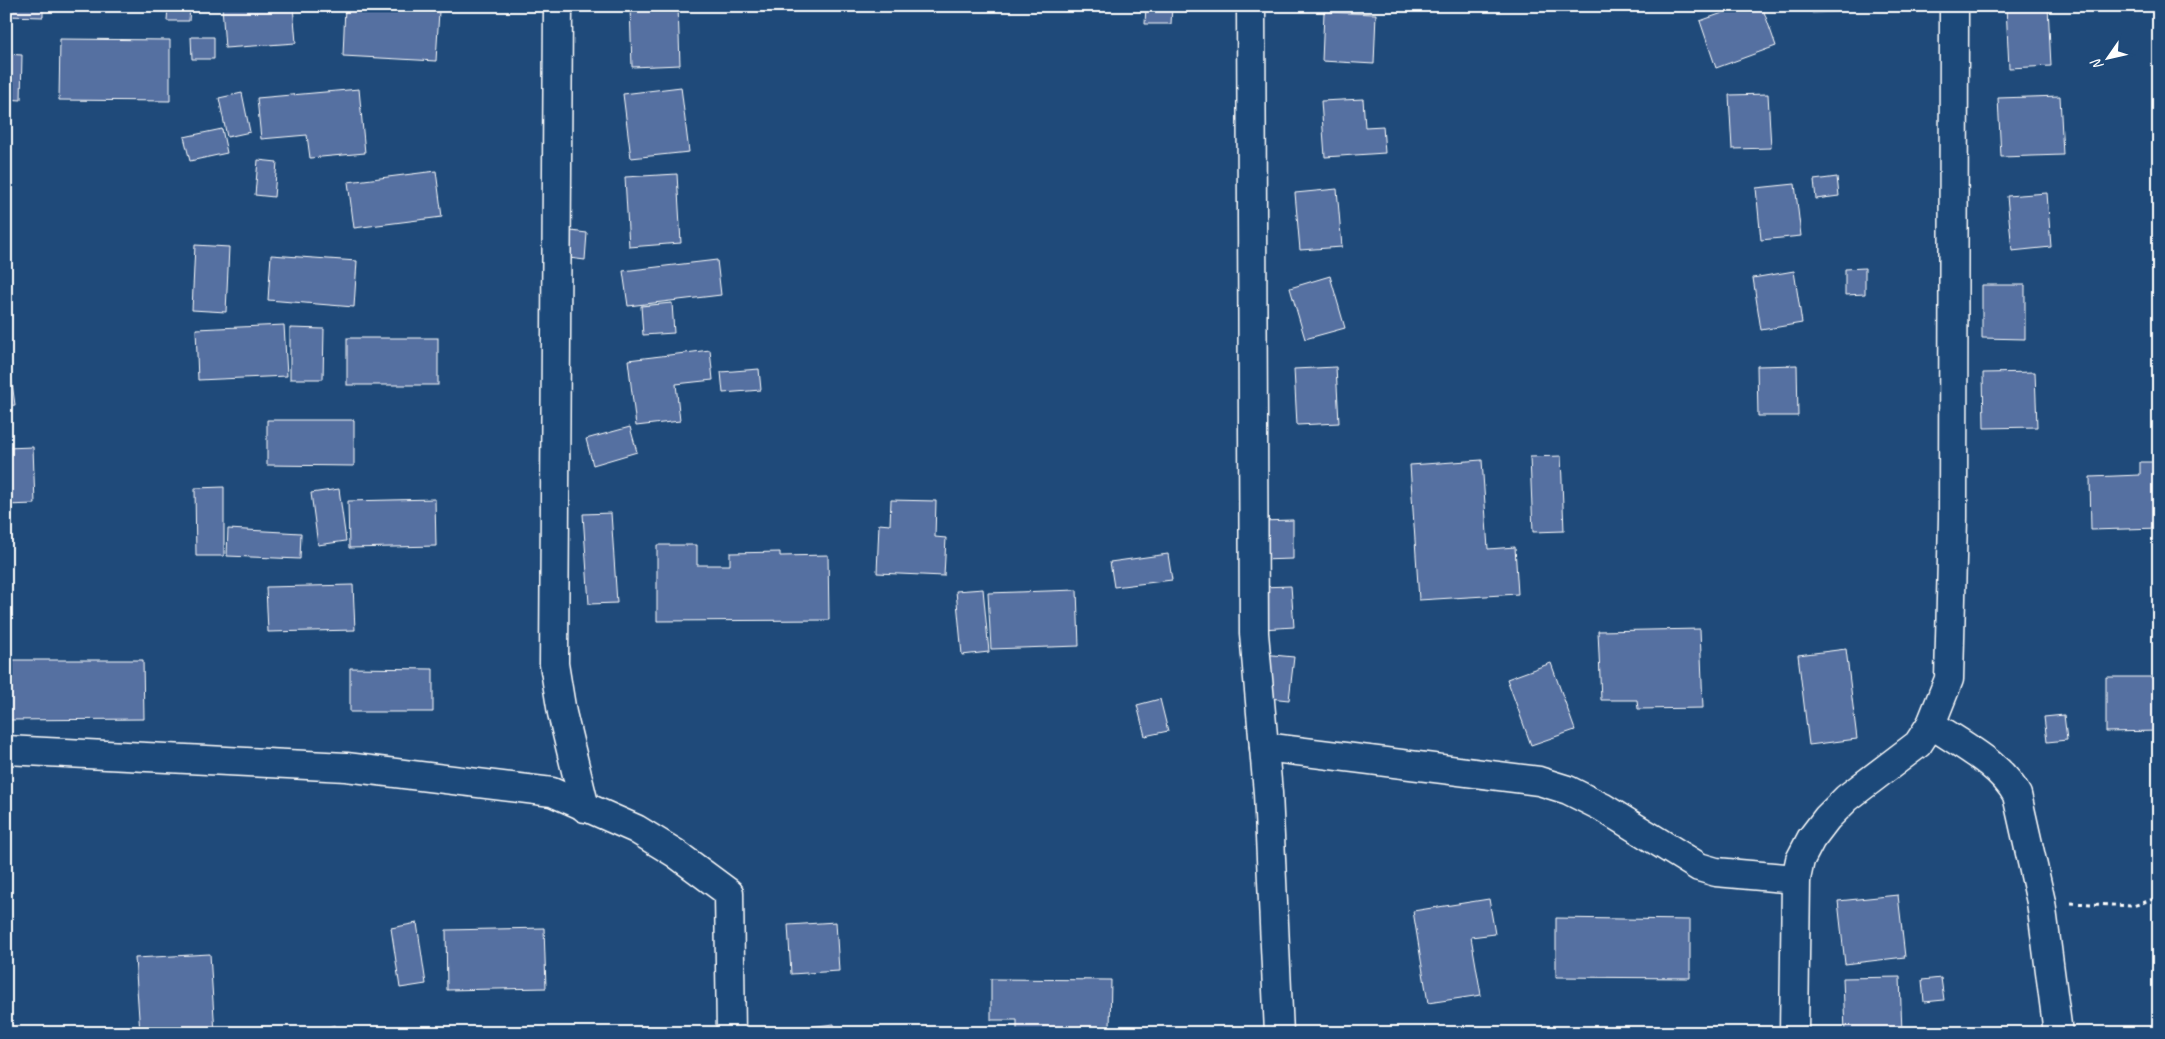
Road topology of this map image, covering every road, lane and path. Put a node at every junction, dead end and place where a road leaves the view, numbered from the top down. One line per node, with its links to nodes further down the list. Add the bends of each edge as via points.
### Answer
1 (558, 6): 7 (street, via 554,664)
2 (1251, 6): 5 (street, via 1254,633)
3 (1954, 6): 4 (street, via 1953,518 1949,679)
4 (1931, 724): 8 (street, via 1918,744 1847,798 1827,818 1811,838 1800,860); 10 (street, via 1996,768 2011,783 2020,804)
5 (1264, 747): 8 (street, via 1539,781 1568,790 1602,807 1700,867 1716,872); 12 (street)
6 (6, 750): 7 (street, via 346,767 552,792)
7 (585, 808): 11 (street, via 636,829 729,893)
8 (1796, 879): 13 (street)
9 (2159, 897): 10 (path, via 2133,906)
10 (2042, 902): 14 (street)
11 (731, 1033)
12 (1279, 1033)
13 (1794, 1033)
14 (2058, 1033)

